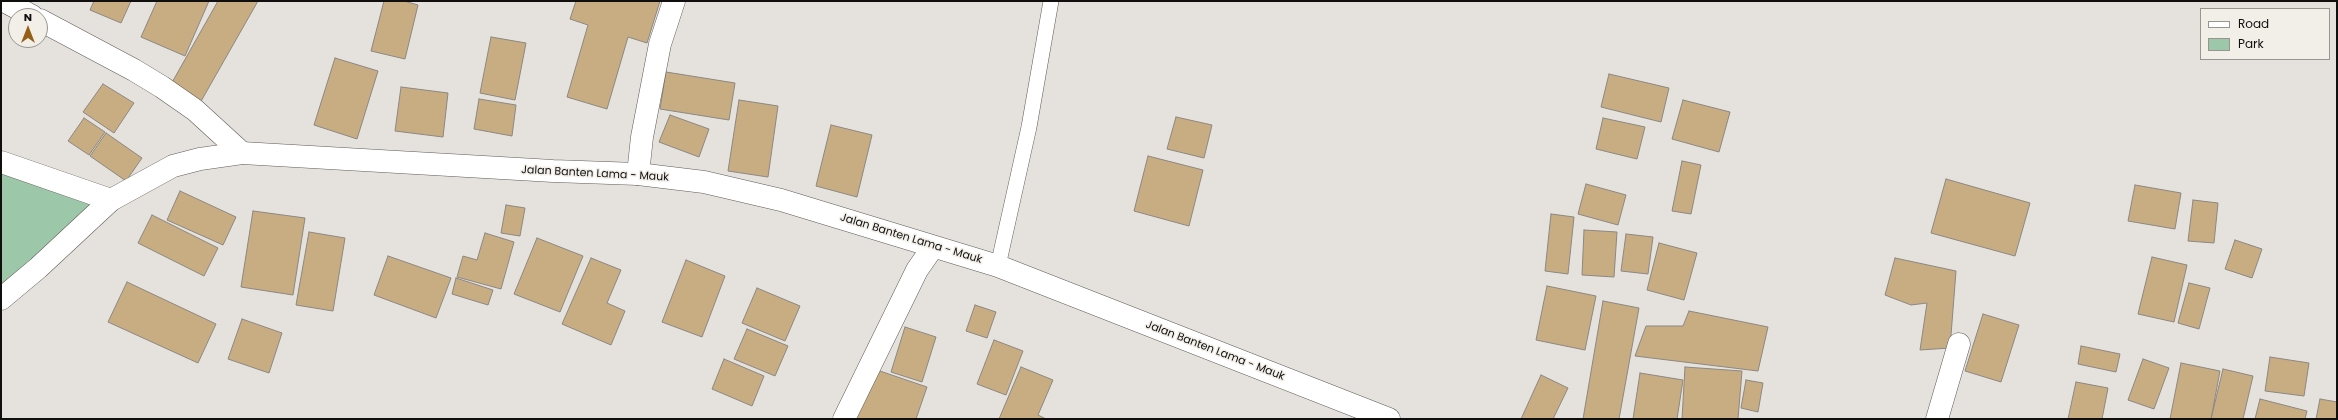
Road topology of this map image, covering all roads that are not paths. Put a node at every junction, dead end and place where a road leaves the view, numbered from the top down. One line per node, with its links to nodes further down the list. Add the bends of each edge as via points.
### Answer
1 (4, 1): 4 (main road)
2 (674, 1): 8 (main road, via 660,44 642,137)
3 (1051, 1): 11 (lane, via 1029,127)
4 (17, 8)
5 (48, 24): 6 (main road, via 162,87 195,110)
6 (242, 153): 8 (main road, Jalan Banten Lama - Mauk, via 522,170); 9 (main road, Jalan Banten Lama - Mauk, via 173,166)
7 (1, 162): 9 (main road)
8 (638, 174): 10 (main road, Jalan Banten Lama - Mauk, via 704,182 780,200)
9 (111, 200): 12 (main road, Jalan Banten Lama - Mauk)
10 (933, 246): 11 (main road, Jalan Banten Lama - Mauk); 14 (main road, via 917,270)
11 (998, 266): 15 (main road, Jalan Banten Lama - Mauk)
12 (1, 299)
13 (1958, 344): 16 (main road)
14 (844, 419)
15 (1389, 419)
16 (1938, 419)

